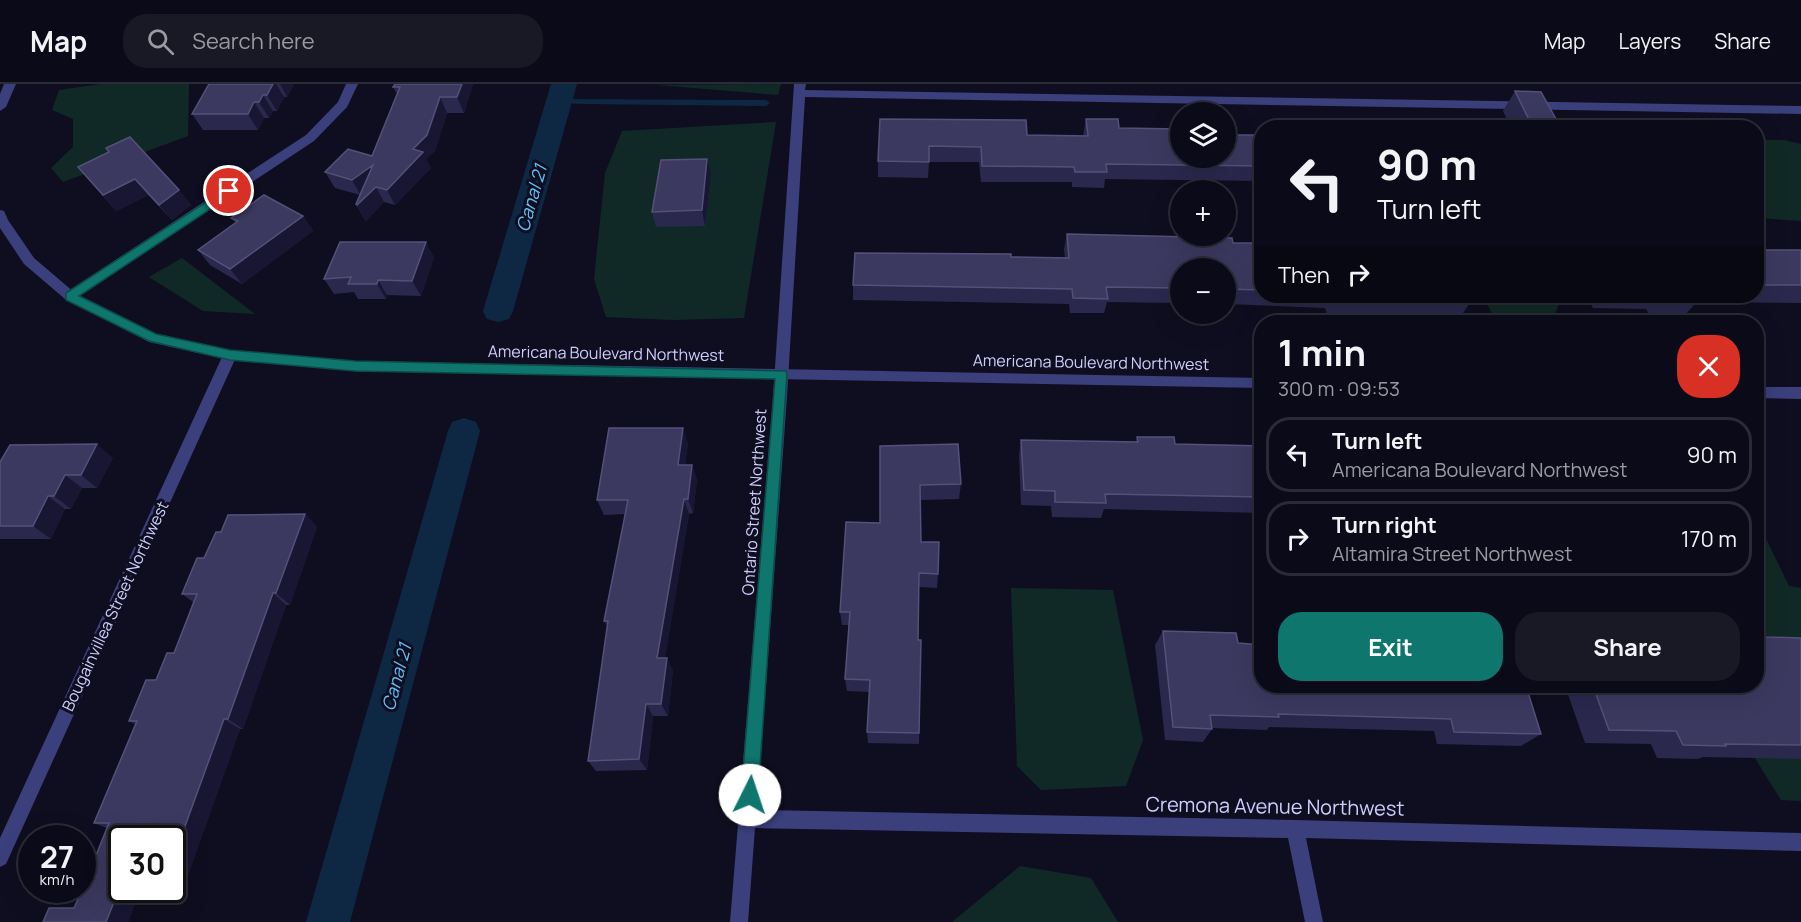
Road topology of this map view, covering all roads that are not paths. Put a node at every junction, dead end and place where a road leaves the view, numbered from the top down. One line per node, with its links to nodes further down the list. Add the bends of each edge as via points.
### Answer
1 (10, 84): 4 (street)
2 (352, 84): 7 (street, via 343,104 310,138)
3 (799, 89): 5 (street); 9 (street, Ontario Street Northwest)
4 (0, 107)
5 (1801, 110)
6 (0, 214): 7 (street, Americana Boulevard Northwest, via 29,261)
7 (70, 296): 8 (street, Americana Boulevard Northwest, via 154,338)
8 (230, 355): 9 (street, Americana Boulevard Northwest, via 355,366); 16 (street, Bougainvillea Street Northwest)
9 (781, 374): 10 (street, Americana Boulevard Northwest); 13 (street, Ontario Street Northwest)
10 (1254, 383)
11 (1764, 392): 12 (street)
12 (1801, 393)
13 (748, 819): 14 (street, Cremona Avenue Northwest); 17 (street, Ontario Street Northwest)
14 (1295, 829): 15 (street, Cremona Avenue Northwest); 18 (street)
15 (1801, 842)
16 (0, 858)
17 (739, 922)
18 (1314, 922)

